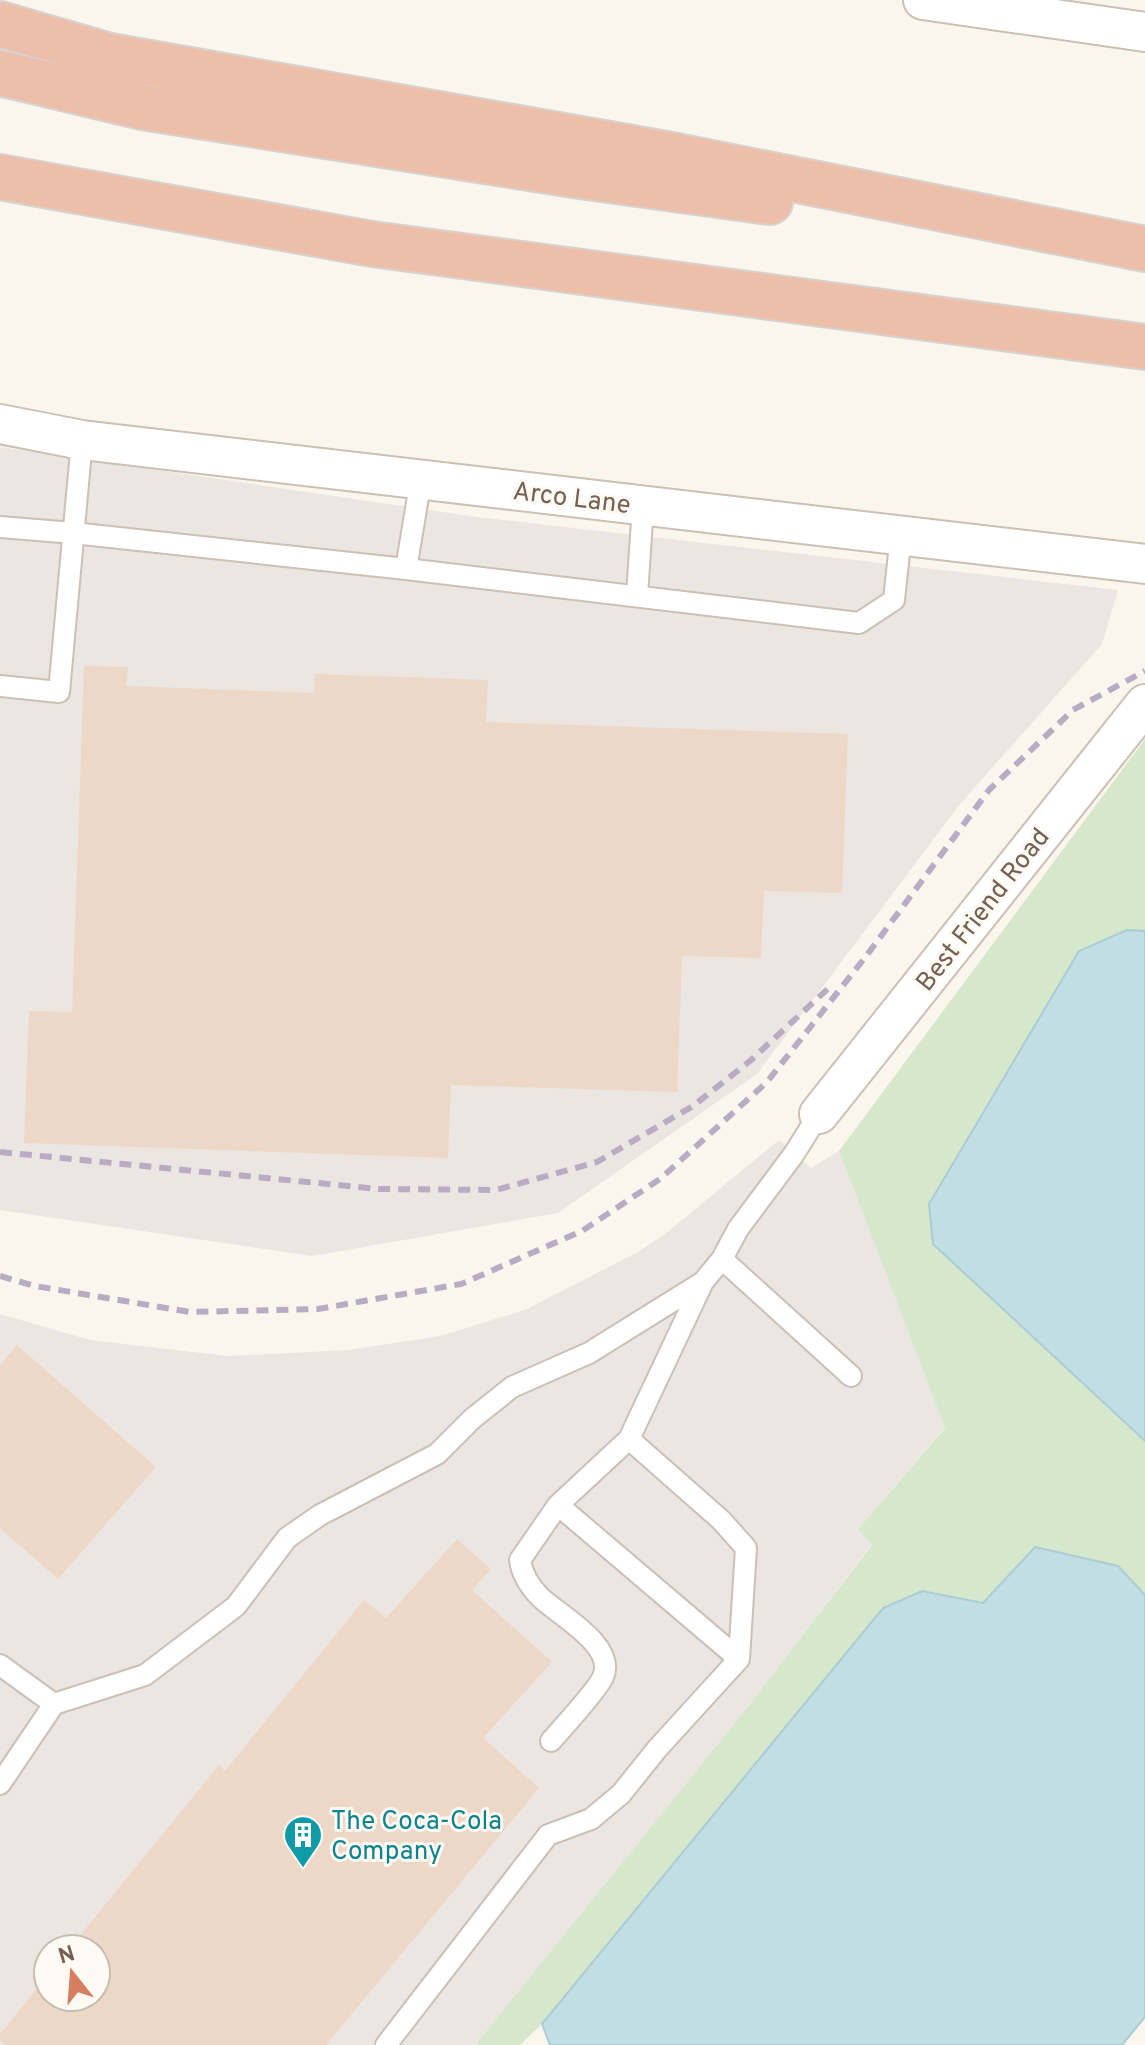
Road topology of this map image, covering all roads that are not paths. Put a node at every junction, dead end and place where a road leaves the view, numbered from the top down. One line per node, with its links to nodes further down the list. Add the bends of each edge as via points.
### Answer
1 (923, 0): 3 (street)
2 (0, 24): 7 (highway, via 110,56 666,154)
3 (1145, 32)
4 (0, 73): 7 (highway, via 142,107 565,174)
5 (0, 177): 8 (highway, via 372,244)
6 (0, 197): 8 (highway, via 184,237)
7 (1145, 251)
8 (591, 273): 9 (highway)
9 (1145, 347)
10 (0, 424): 11 (street, Arco Lane)
11 (82, 440): 12 (street, Arco Lane); 15 (lane)
12 (421, 479): 13 (street, Arco Lane); 18 (lane)
13 (643, 505): 16 (street, Arco Lane); 19 (lane)
14 (0, 527): 15 (lane)
15 (73, 533): 18 (lane); 20 (lane, via 59,692)
16 (901, 535): 17 (street, Arco Lane); 19 (lane, via 894,600 859,623)
17 (1145, 564)
18 (406, 569): 19 (lane)
19 (637, 596)
20 (0, 686)
21 (1145, 704): 22 (street, Best Friend Road)
22 (819, 1114): 23 (lane)
23 (722, 1259): 24 (lane); 25 (lane)
24 (703, 1282): 26 (lane); 30 (lane, via 589,1353 512,1387 437,1454 287,1538 236,1606 145,1675)
25 (851, 1376)
26 (629, 1439): 27 (lane); 28 (lane, via 746,1548)
27 (558, 1505): 28 (lane); 31 (lane, via 520,1560 522,1572 539,1596 595,1642 604,1668 603,1677)
28 (739, 1659): 33 (lane, via 621,1794 591,1819 548,1835)
29 (0, 1665): 30 (lane)
30 (54, 1704): 32 (lane)
31 (551, 1741)
32 (0, 1784)
33 (386, 2045)

